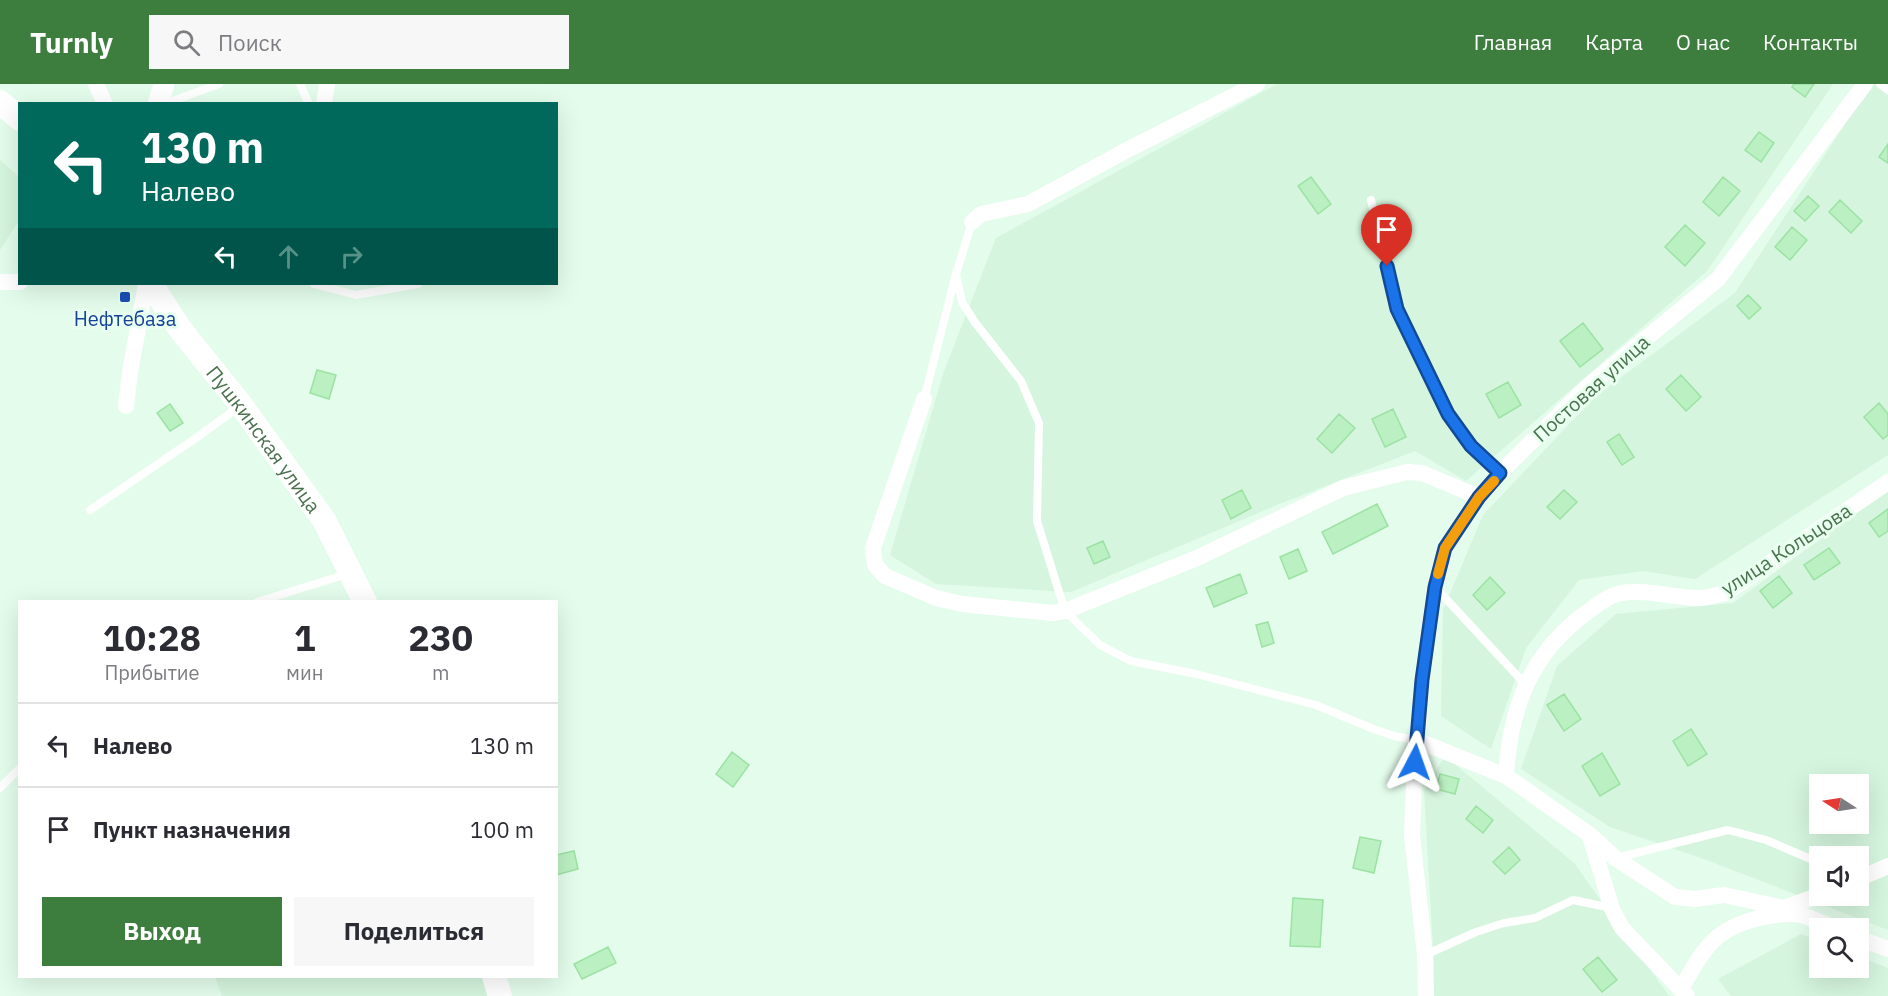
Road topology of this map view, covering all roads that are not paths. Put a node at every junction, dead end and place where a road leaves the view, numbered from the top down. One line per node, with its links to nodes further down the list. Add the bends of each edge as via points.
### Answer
1 (96, 84): 11 (street)
2 (164, 84): 12 (street)
3 (219, 84): 13 (lane)
4 (300, 84): 14 (lane)
5 (327, 84): 15 (street)
6 (1257, 84): 18 (street, via 1028,204 981,213)
7 (1865, 84): 29 (street, Постовая улица, via 1718,279 1587,387)
8 (1880, 84): 9 (lane)
9 (1888, 90)
10 (0, 102): 16 (main road)
11 (104, 102)
12 (159, 102)
13 (170, 102)
14 (308, 102)
15 (324, 102)
16 (18, 117)
17 (1371, 200): 29 (lane, via 1397,309 1448,414 1471,446)
18 (972, 222): 19 (lane)
19 (956, 274): 26 (lane); 37 (lane, via 962,302 1021,381 1039,423 1037,521)
20 (0, 282): 21 (street)
21 (18, 282)
22 (148, 285): 28 (street)
23 (149, 285): 27 (main road, Пушкинская улица)
24 (318, 285): 25 (lane, via 356,295)
25 (412, 285)
26 (924, 399): 37 (street, via 873,548 875,565 885,576 936,598 962,604)
27 (241, 405): 32 (lane); 33 (main road, Пушкинская улица, via 324,520)
28 (126, 406)
29 (1500, 473): 31 (street, Постовая улица)
30 (1888, 482): 38 (street, улица Кольцова, via 1726,592 1701,598 1643,591 1609,596 1574,622 1542,656)
31 (1479, 497): 34 (street, Постовая улица, via 1445,548); 37 (street, via 1422,473 1407,472 1343,488 1197,558)
32 (90, 510)
33 (350, 573): 35 (lane); 36 (main road, Пушкинская улица)
34 (1435, 587): 38 (lane); 39 (street, Постовая улица)
35 (263, 600)
36 (364, 600)
37 (1065, 611): 39 (lane, via 1100,645 1131,661 1316,705 1371,728)
38 (1525, 684): 41 (street, улица Кольцова, via 1508,746)
39 (1416, 740): 41 (street); 55 (street, Постовая улица, via 1412,836)
40 (18, 770): 42 (lane)
41 (1506, 776): 43 (street)
42 (0, 788)
43 (1590, 836): 44 (street); 50 (street)
44 (1615, 858): 45 (lane, via 1728,830 1766,840); 49 (street, via 1675,897 1724,895)
45 (1809, 858)
46 (1888, 866): 47 (street)
47 (1869, 874)
48 (1809, 899): 49 (street)
49 (1784, 908): 51 (street)
50 (1612, 909): 55 (lane, via 1573,900 1535,918 1476,932); 57 (street, via 1622,928)
51 (1800, 915): 52 (street); 57 (street, via 1778,914 1730,927 1698,959)
52 (1809, 918)
53 (1869, 942): 54 (street)
54 (1888, 949)
55 (1425, 955): 59 (street, Постовая улица)
56 (495, 978): 58 (main road)
57 (1684, 992)
58 (500, 996)
59 (1426, 996)

